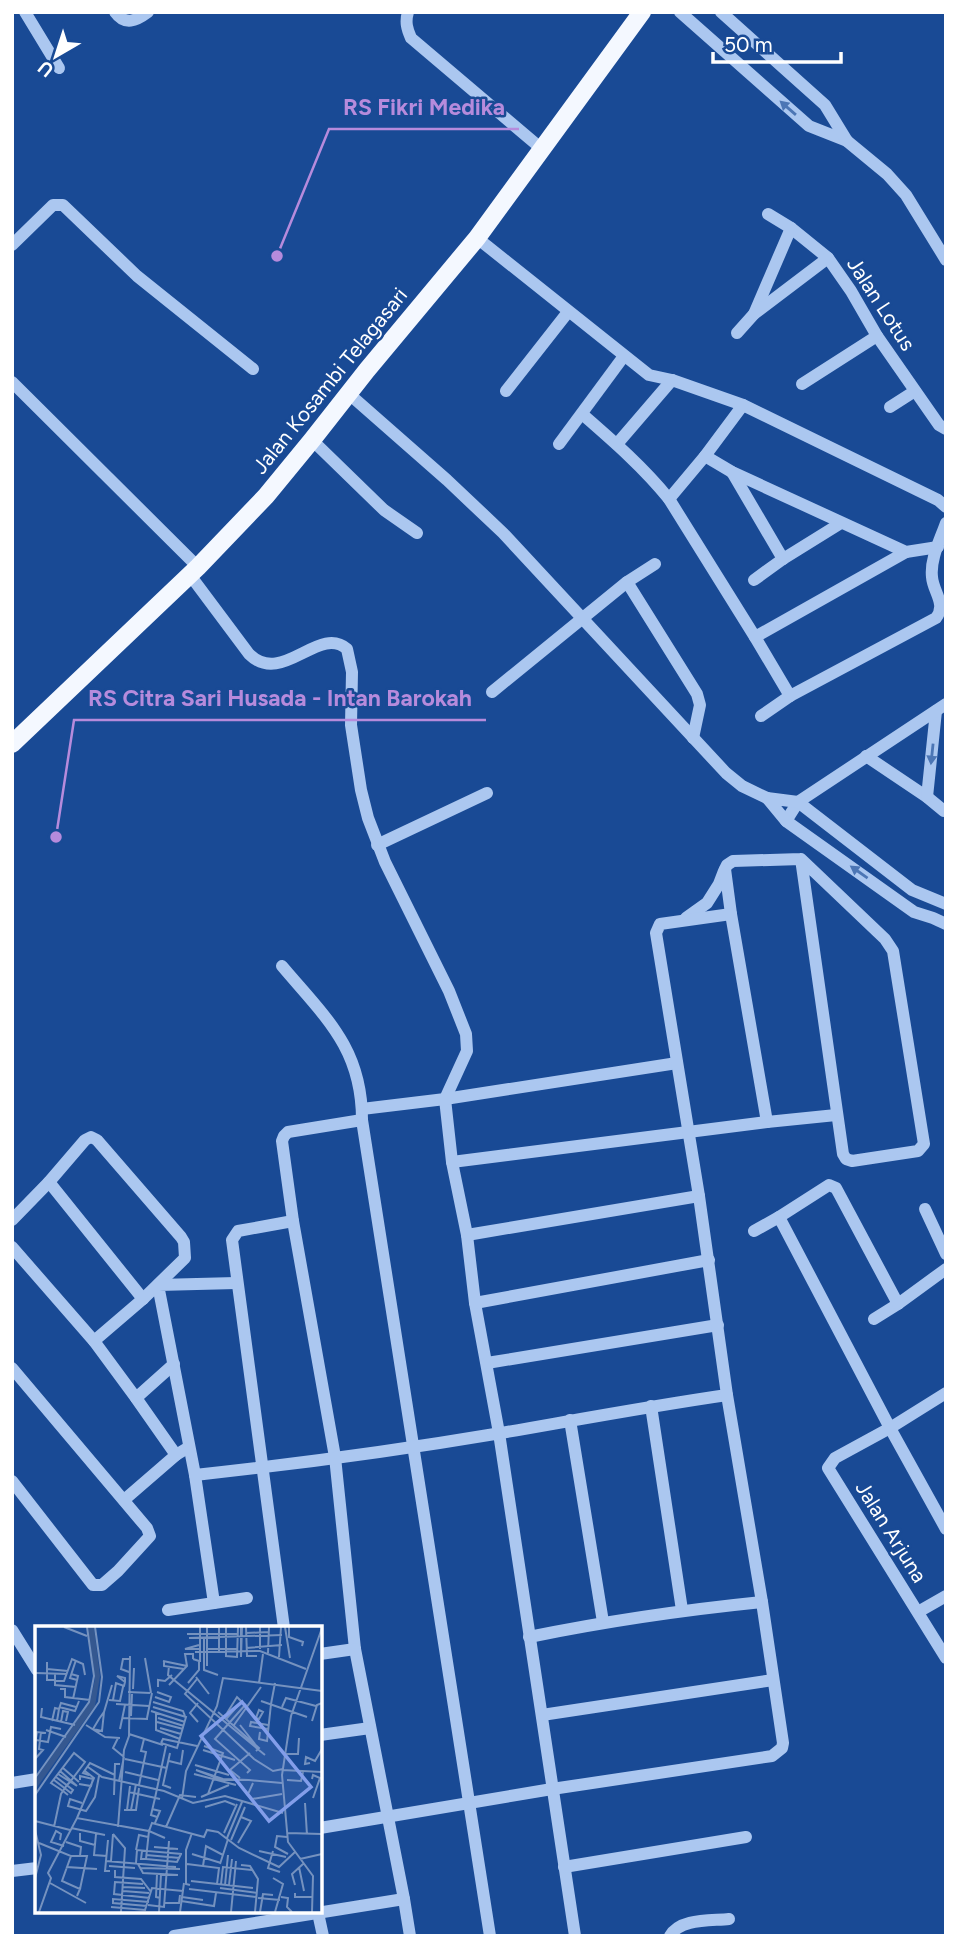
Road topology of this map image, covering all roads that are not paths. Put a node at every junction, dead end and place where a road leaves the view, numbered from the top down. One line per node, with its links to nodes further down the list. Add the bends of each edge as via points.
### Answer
1 (25, 12): 8 (street)
2 (115, 12): 3 (street, via 129,22)
3 (148, 12)
4 (408, 12): 10 (street, via 411,38)
5 (642, 12): 10 (main road, Jalan Kosambi Telagasari)
6 (680, 12): 9 (street, one-way to 6, via 809,126)
7 (721, 12): 9 (street, via 824,105)
8 (60, 68)
9 (847, 141): 16 (street, via 906,195)
10 (543, 150): 13 (main road, Jalan Kosambi Telagasari)
11 (768, 214): 12 (street, Jalan Lotus)
12 (791, 228): 15 (street, Jalan Lotus); 18 (street)
13 (477, 238): 17 (street); 28 (main road, Jalan Kosambi Telagasari)
14 (12, 245): 22 (street, via 53,205 63,205 137,276)
15 (828, 258): 18 (street); 20 (street, Jalan Lotus)
16 (946, 260)
17 (568, 312): 21 (street); 26 (street)
18 (754, 314): 19 (street)
19 (737, 333)
20 (877, 336): 25 (street); 27 (street, Jalan Lotus)
21 (624, 356): 23 (street, via 649,375); 31 (street)
22 (253, 369)
23 (671, 380): 29 (street); 35 (street)
24 (12, 382): 47 (street)
25 (802, 384)
26 (506, 391)
27 (915, 391): 30 (street); 32 (street, Jalan Lotus)
28 (348, 393): 33 (main road, Jalan Kosambi Telagasari); 50 (street, via 503,533)
29 (743, 405): 36 (street); 39 (street)
30 (890, 407)
31 (582, 414): 34 (street); 35 (street)
32 (946, 429)
33 (312, 440): 42 (street, via 384,510); 47 (main road, Jalan Kosambi Telagasari)
34 (559, 444)
35 (617, 444): 38 (street)
36 (705, 456): 37 (street); 38 (street)
37 (732, 472): 40 (street); 45 (street)
38 (669, 499): 51 (street)
39 (946, 507)
40 (841, 523): 44 (street); 45 (street)
41 (946, 523): 43 (street)
42 (417, 533)
43 (938, 547): 44 (street); 53 (street, via 932,566 941,605 936,618)
44 (906, 552): 51 (street)
45 (783, 559): 48 (street)
46 (655, 564): 49 (street)
47 (194, 571): 57 (main road, Jalan Kosambi Telagasari); 65 (street, via 259,663 273,665 329,644 347,649 352,667 351,726 361,790)
48 (754, 580)
49 (627, 582): 50 (street); 56 (street, via 697,694 700,705)
50 (581, 619): 52 (street); 56 (street)
51 (755, 637): 53 (street)
52 (492, 692)
53 (790, 696): 55 (street)
54 (941, 707): 58 (street); 60 (street, one-way to 60)
55 (761, 716)
56 (693, 738): 61 (street, via 742,786)
57 (12, 744)
58 (866, 756): 60 (street); 62 (street)
59 (487, 793): 65 (street)
60 (927, 797): 63 (street)
61 (767, 798): 62 (street); 64 (street)
62 (798, 802): 64 (street); 68 (street, via 912,890)
63 (944, 811)
64 (786, 821): 70 (street, one-way to 64, via 914,912)
65 (377, 845): 74 (street, via 466,1034 467,1051)
66 (801, 859): 67 (street, via 733,861); 76 (street); 76 (street, via 893,951 924,1144 918,1151 852,1161 843,1154)
67 (725, 869): 69 (street); 71 (street, via 707,904)
68 (940, 901)
69 (731, 914): 71 (street); 77 (street)
70 (942, 919)
71 (683, 920): 73 (street, via 660,924 656,933)
72 (282, 965): 75 (street, via 350,1053)
73 (677, 1063): 74 (street); 78 (street)
74 (445, 1099): 75 (street); 79 (street)
75 (362, 1115): 85 (street, via 284,1136); 110 (street)
76 (836, 1115): 77 (street)
77 (767, 1122): 78 (street)
78 (688, 1132): 79 (street); 81 (street)
79 (452, 1162): 87 (street)
80 (49, 1182): 84 (street); 93 (street, via 85,1140 97,1140 184,1242 185,1258); 94 (street)
81 (699, 1196): 87 (street); 90 (street)
82 (925, 1209): 89 (street)
83 (779, 1217): 86 (street); 96 (street, via 829,1185 836,1188); 108 (street)
84 (12, 1220)
85 (293, 1221): 92 (street, via 234,1235); 113 (street)
86 (754, 1231)
87 (467, 1236): 95 (street)
88 (12, 1247): 99 (street)
89 (946, 1254)
90 (709, 1260): 95 (street); 98 (street)
91 (946, 1269): 96 (street)
92 (236, 1283): 93 (street); 114 (street)
93 (159, 1285): 94 (street); 101 (street)
94 (143, 1299): 99 (street)
95 (475, 1303): 100 (street)
96 (898, 1304): 97 (street)
97 (874, 1319)
98 (719, 1325): 100 (street); 104 (street)
99 (94, 1341): 105 (street)
100 (487, 1363): 109 (street)
101 (174, 1364): 105 (street); 111 (street)
102 (12, 1368): 117 (street)
103 (946, 1393): 108 (street)
104 (727, 1395): 106 (street); 121 (street)
105 (136, 1398): 112 (street)
106 (651, 1406): 107 (street); 124 (street)
107 (570, 1420): 109 (street); 126 (street)
108 (890, 1427): 118 (street); 125 (street, Jalan Arjuna, via 835,1458 828,1468)
109 (499, 1433): 110 (street); 129 (street)
110 (414, 1446): 113 (street); 141 (street)
111 (190, 1447): 112 (street); 115 (street)
112 (176, 1455): 117 (street)
113 (335, 1457): 114 (street); 130 (street)
114 (263, 1468): 115 (street); 127 (street)
115 (195, 1475): 122 (street)
116 (12, 1481): 117 (street, via 96,1586 118,1571 151,1535)
117 (124, 1500)
118 (946, 1529)
119 (946, 1596): 125 (street)
120 (247, 1598): 122 (street)
121 (762, 1602): 124 (street); 134 (street)
122 (214, 1603): 123 (street)
123 (168, 1610)
124 (682, 1610): 126 (street)
125 (918, 1612): 132 (street, Jalan Arjuna)
126 (603, 1622): 129 (street)
127 (284, 1626)
128 (12, 1630): 133 (street)
129 (529, 1637): 135 (street)
130 (355, 1649): 131 (street); 136 (street)
131 (322, 1654)
132 (946, 1658)
133 (35, 1667)
134 (773, 1680): 135 (street); 140 (street, via 783,1743 772,1756)
135 (542, 1715): 140 (street)
136 (370, 1728): 137 (street); 142 (street)
137 (322, 1735)
138 (35, 1779): 139 (street)
139 (12, 1783)
140 (552, 1789): 141 (street); 145 (street)
141 (468, 1804): 142 (street); 155 (street)
142 (387, 1817): 143 (street); 148 (street)
143 (322, 1828)
144 (747, 1838): 145 (street)
145 (564, 1867): 156 (street)
146 (35, 1868): 147 (street)
147 (12, 1871)
148 (404, 1899): 149 (street); 154 (street)
149 (322, 1912)
150 (318, 1913): 152 (street); 153 (street)
151 (729, 1919): 157 (street, via 681,1925)
152 (174, 1936)
153 (323, 1936)
154 (410, 1936)
155 (489, 1936)
156 (575, 1936)
157 (670, 1936)

